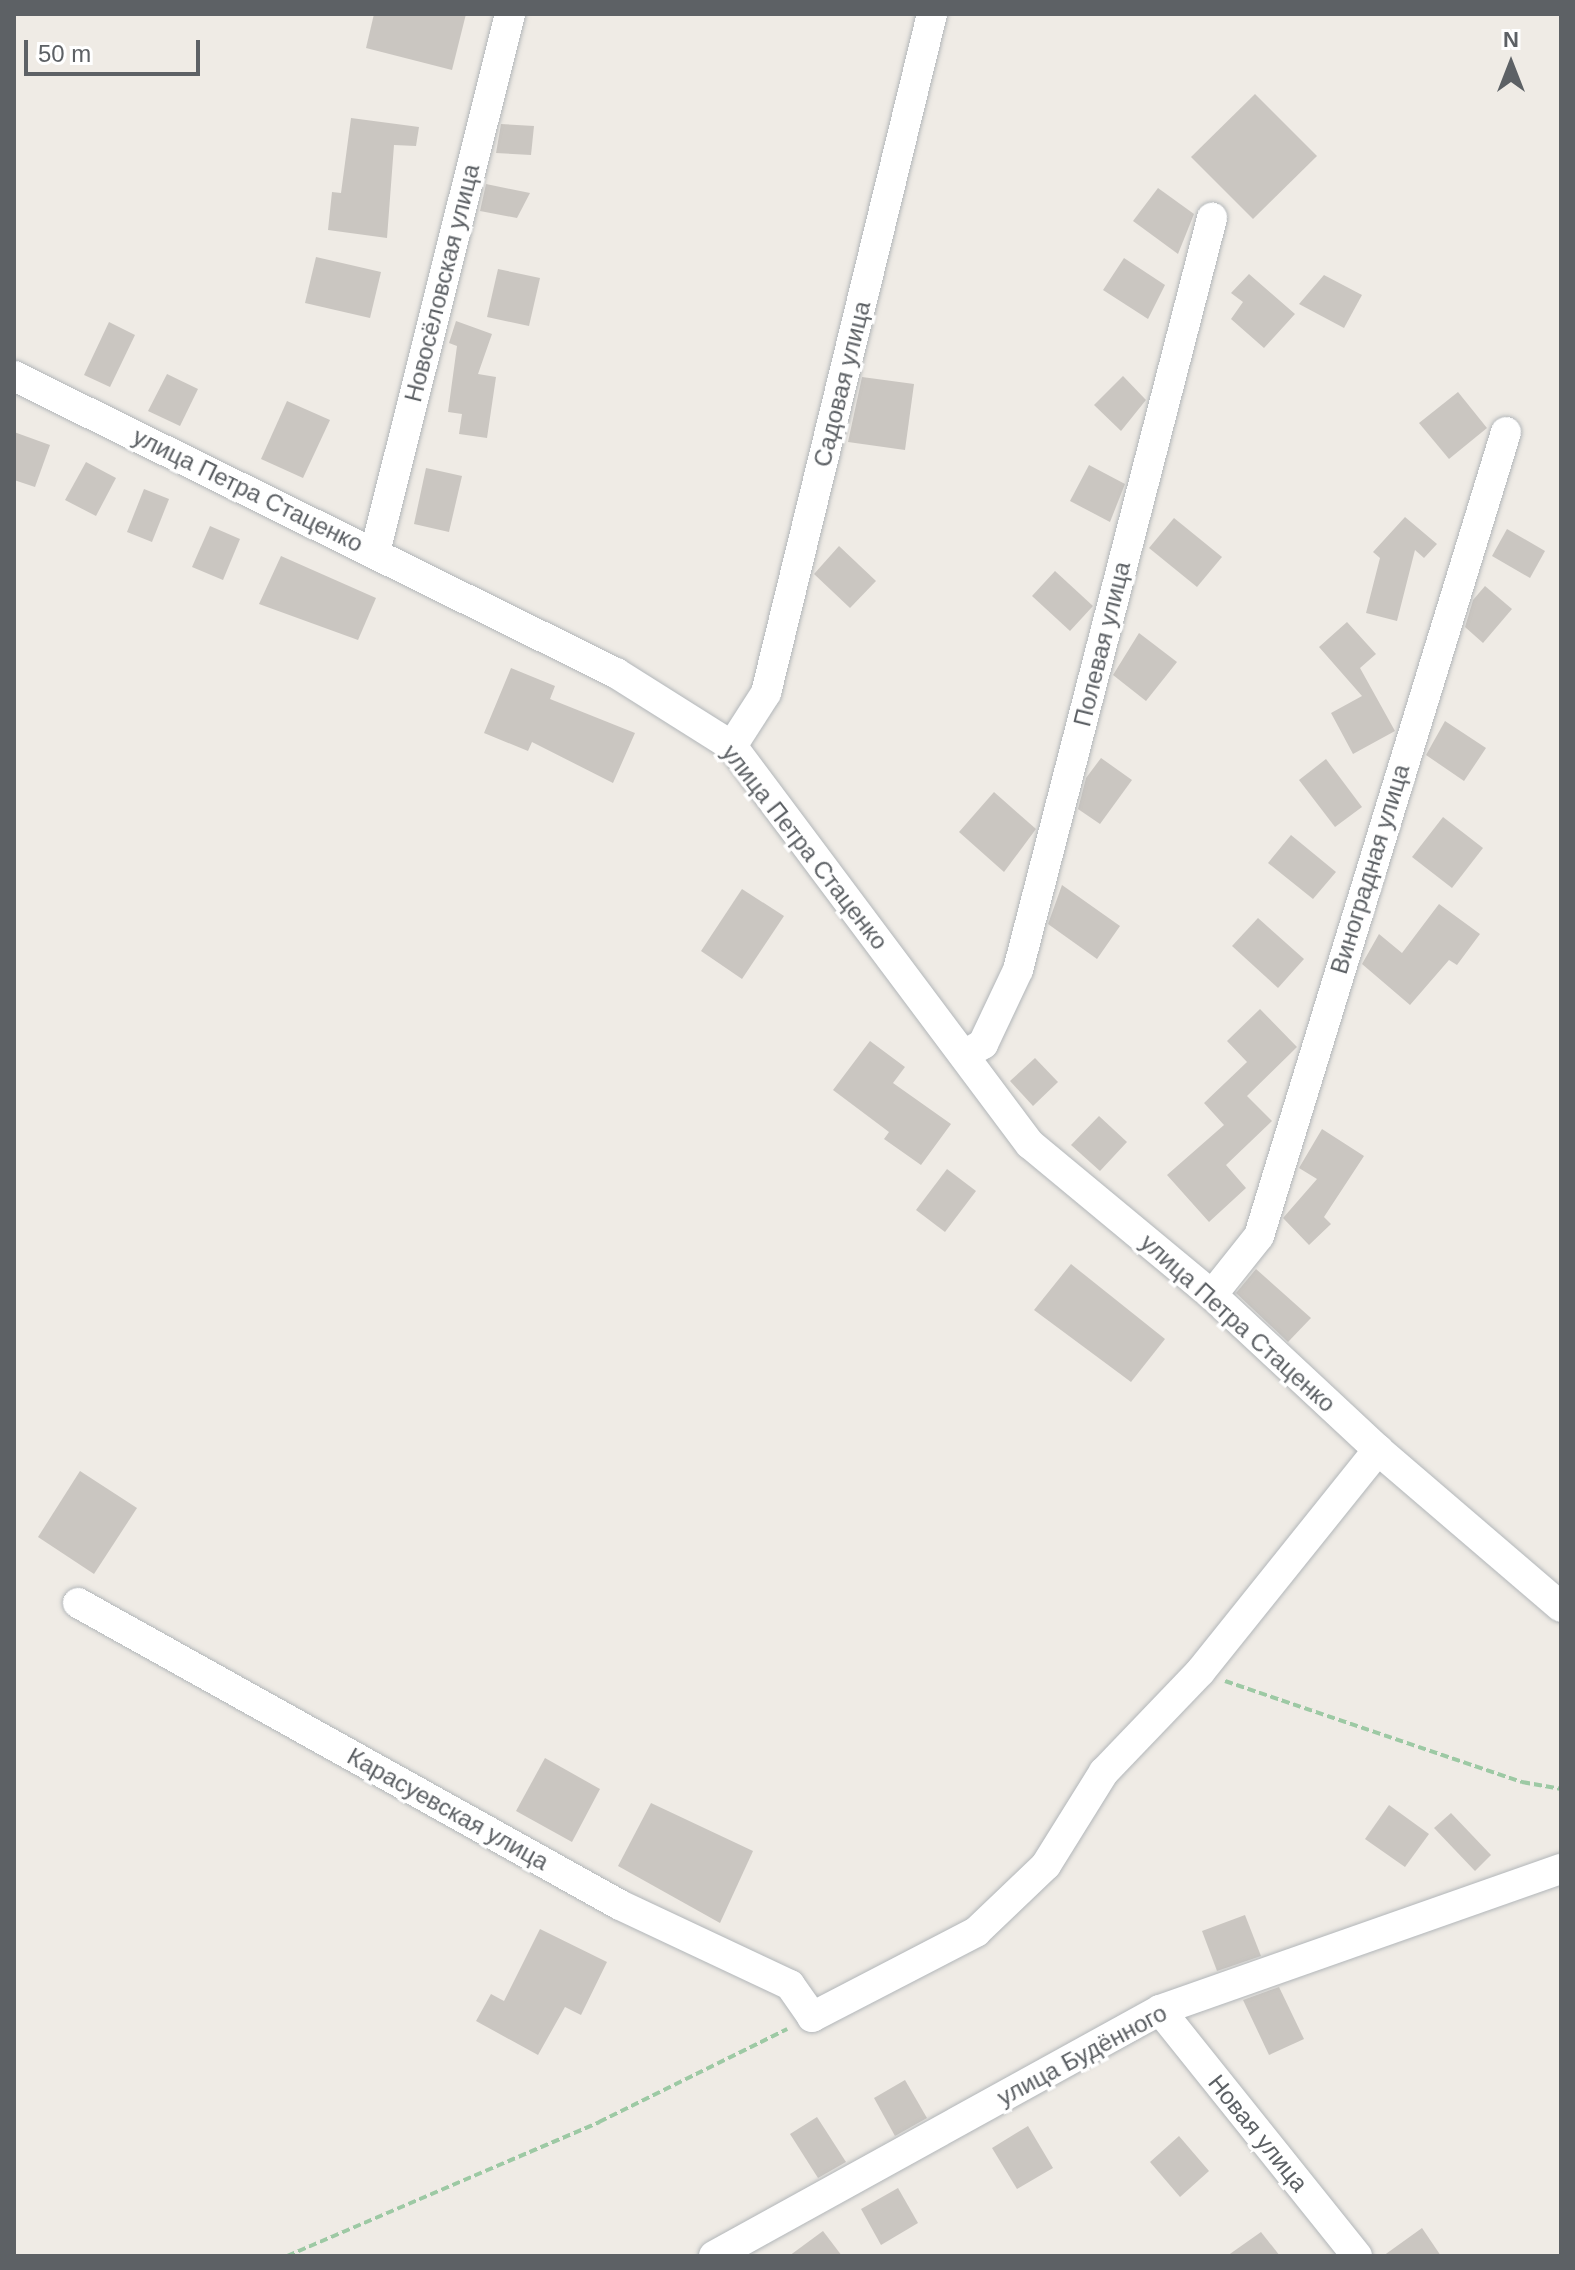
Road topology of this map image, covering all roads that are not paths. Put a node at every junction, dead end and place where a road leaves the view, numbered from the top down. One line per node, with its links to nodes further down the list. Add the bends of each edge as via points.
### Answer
1 (510, 14): 6 (street, Новосёловская улица)
2 (932, 14): 7 (street, Садовая улица, via 766,693)
3 (1212, 218): 8 (street, Полевая улица, via 1018,970 983,1044)
4 (14, 376): 6 (street, улица Петра Стаценко)
5 (1506, 432): 9 (street, Виноградная улица, via 1259,1236)
6 (375, 552): 7 (street, улица Петра Стаценко, via 616,673)
7 (732, 746): 8 (street, улица Петра Стаценко)
8 (964, 1055): 9 (street, улица Петра Стаценко, via 1030,1144)
9 (1212, 1295): 10 (street, улица Петра Стаценко)
10 (1378, 1450): 11 (street, Карасуевская улица, via 1200,1672 1104,1772 1046,1865 976,1932 812,2017 790,1985 620,1905); 12 (street, улица Петра Стаценко)
11 (78, 1603)
12 (1561, 1607)
13 (1561, 1869): 14 (street, улица Будённого)
14 (1160, 2010): 15 (street, улица Будённого); 16 (street, Новая улица)
15 (714, 2256)
16 (1357, 2256)

